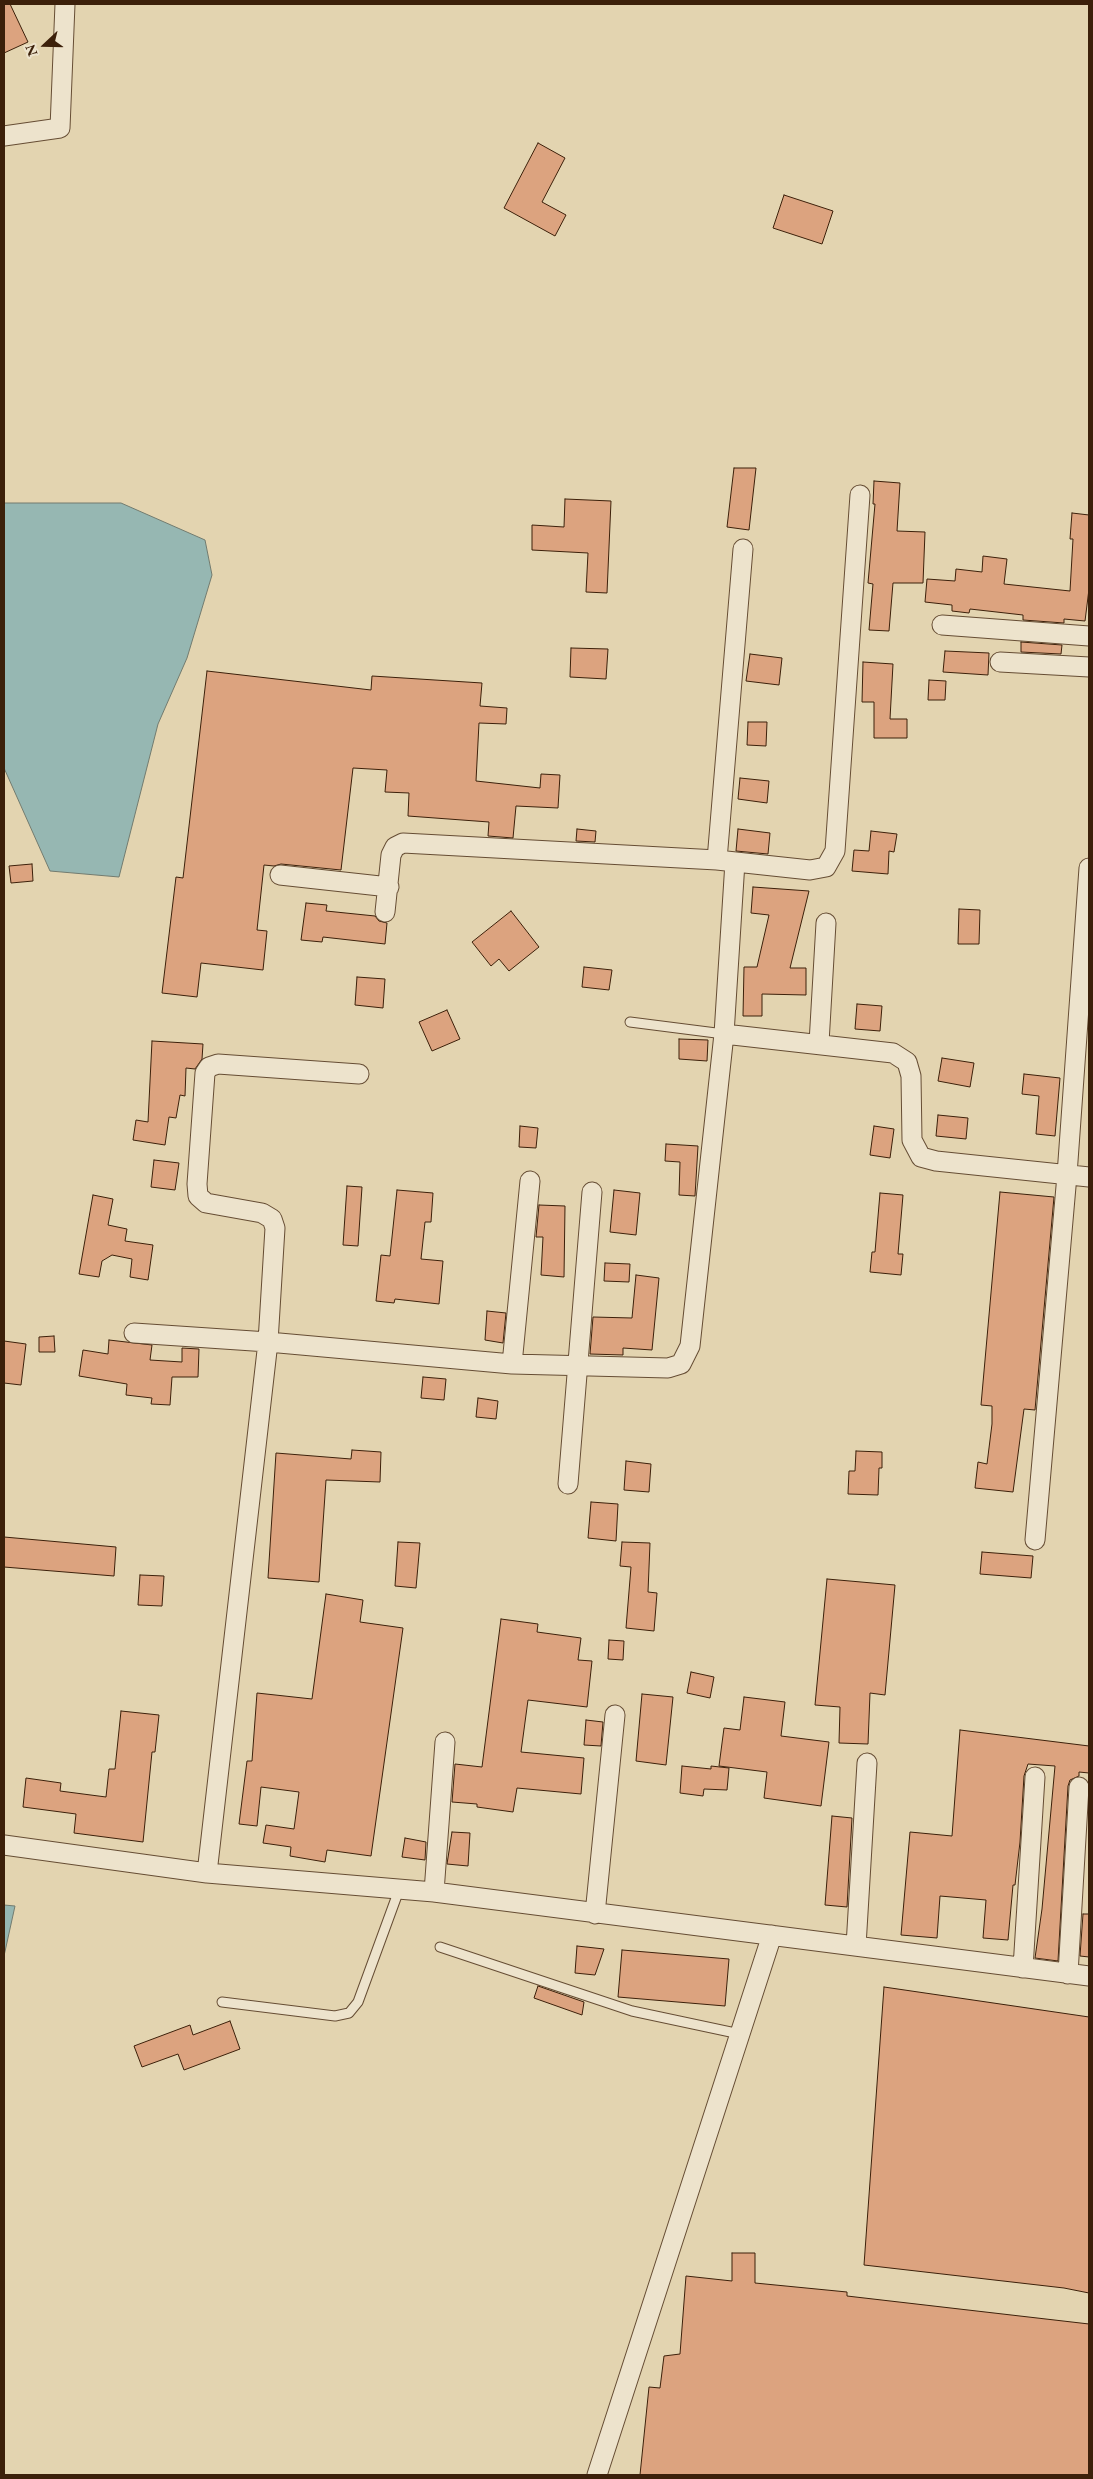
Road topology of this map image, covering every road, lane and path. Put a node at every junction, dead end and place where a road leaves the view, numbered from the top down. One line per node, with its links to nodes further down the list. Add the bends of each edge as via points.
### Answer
1 (66, 4): 2 (street, via 60,128)
2 (4, 136)
3 (860, 495): 9 (street, via 836,851 826,867 810,870)
4 (743, 549): 9 (street)
5 (942, 625): 6 (street)
6 (1089, 636)
7 (1000, 662): 8 (street)
8 (1089, 667)
9 (726, 861): 12 (street, via 403,843 395,847 392,855); 16 (street)
10 (1089, 868): 19 (street)
11 (280, 875): 12 (street)
12 (389, 887): 13 (street)
13 (385, 912)
14 (826, 923): 17 (street)
15 (630, 1022): 16 (lane)
16 (724, 1034): 17 (street); 26 (street, via 690,1346 682,1364 668,1368)
17 (819, 1043): 19 (street, via 893,1053 907,1062 911,1076 912,1140 921,1157)
18 (359, 1074): 24 (street, via 218,1064 209,1067 205,1074 198,1196 206,1204 262,1213 272,1218 275,1228)
19 (1067, 1175): 20 (street); 28 (street)
20 (1089, 1177)
21 (530, 1181): 25 (street)
22 (592, 1192): 26 (street)
23 (134, 1333): 24 (street)
24 (268, 1342): 25 (street); 35 (street)
25 (512, 1364): 26 (street)
26 (578, 1367): 27 (street)
27 (568, 1484)
28 (1036, 1540)
29 (615, 1715): 38 (street)
30 (445, 1742): 37 (street)
31 (867, 1764): 40 (street)
32 (1035, 1777): 42 (street)
33 (1079, 1787): 43 (street)
34 (4, 1845): 35 (street)
35 (207, 1873): 36 (street)
36 (399, 1890): 37 (street); 45 (lane, via 358,2002 349,2013 335,2016)
37 (434, 1892): 38 (street)
38 (595, 1914): 39 (street)
39 (772, 1935): 40 (street); 46 (street)
40 (856, 1946): 42 (street)
41 (440, 1947): 46 (lane, via 632,2011)
42 (1023, 1968): 43 (street)
43 (1068, 1974): 44 (street)
44 (1089, 1976)
45 (222, 2002)
46 (740, 2034): 47 (street)
47 (597, 2475)

